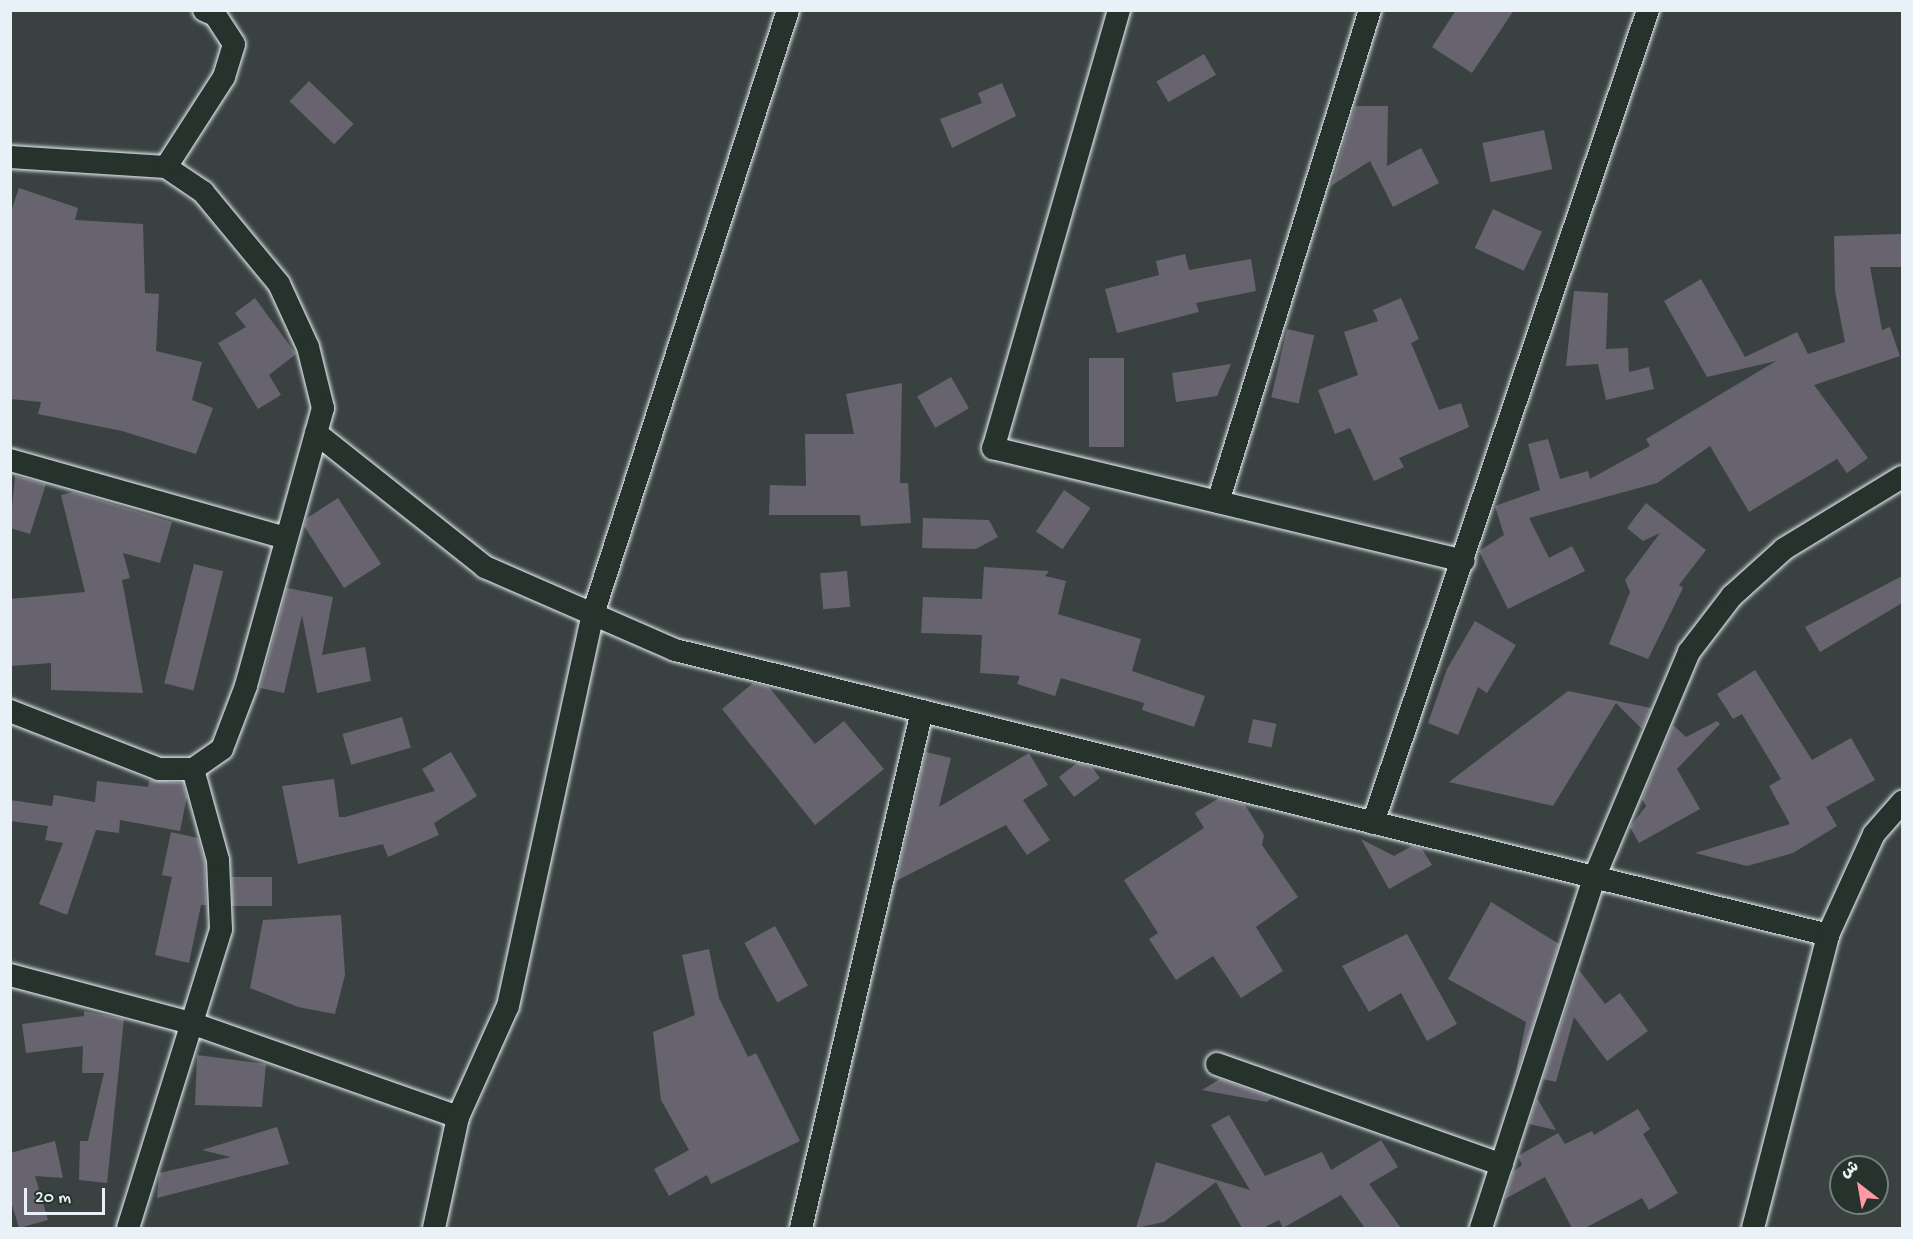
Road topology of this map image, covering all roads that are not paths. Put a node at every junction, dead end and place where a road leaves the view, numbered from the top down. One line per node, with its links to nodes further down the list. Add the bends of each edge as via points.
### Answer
1 (204, 10): 7 (street, via 215,15 234,44 224,77)
2 (788, 10): 14 (street)
3 (1119, 10): 11 (street, via 993,448)
4 (1370, 10): 11 (street)
5 (1648, 10): 13 (street)
6 (10, 157): 7 (street)
7 (166, 167): 8 (street, via 203,192 279,284 308,347 323,408)
8 (316, 433): 12 (street); 14 (street, via 484,567)
9 (10, 460): 12 (street)
10 (1902, 477): 20 (street, via 1784,549 1732,596 1689,652)
11 (1218, 502): 13 (street)
12 (286, 538): 17 (street, via 246,687 222,749)
13 (1464, 561): 19 (street)
14 (592, 617): 16 (street, via 675,650); 25 (street, via 508,1006)
15 (10, 711): 17 (street, via 159,769)
16 (922, 711): 19 (street); 29 (street)
17 (193, 769): 23 (street, via 218,860 221,929)
18 (1902, 802): 21 (street, via 1874,834)
19 (1373, 823): 20 (street)
20 (1594, 878): 21 (street); 26 (street)
21 (1828, 935): 31 (street)
22 (10, 975): 23 (street)
23 (194, 1024): 25 (street); 27 (street)
24 (1217, 1064): 26 (street)
25 (458, 1117): 28 (street)
26 (1502, 1165): 30 (street)
27 (128, 1228)
28 (434, 1228)
29 (801, 1228)
30 (1481, 1228)
31 (1753, 1228)

